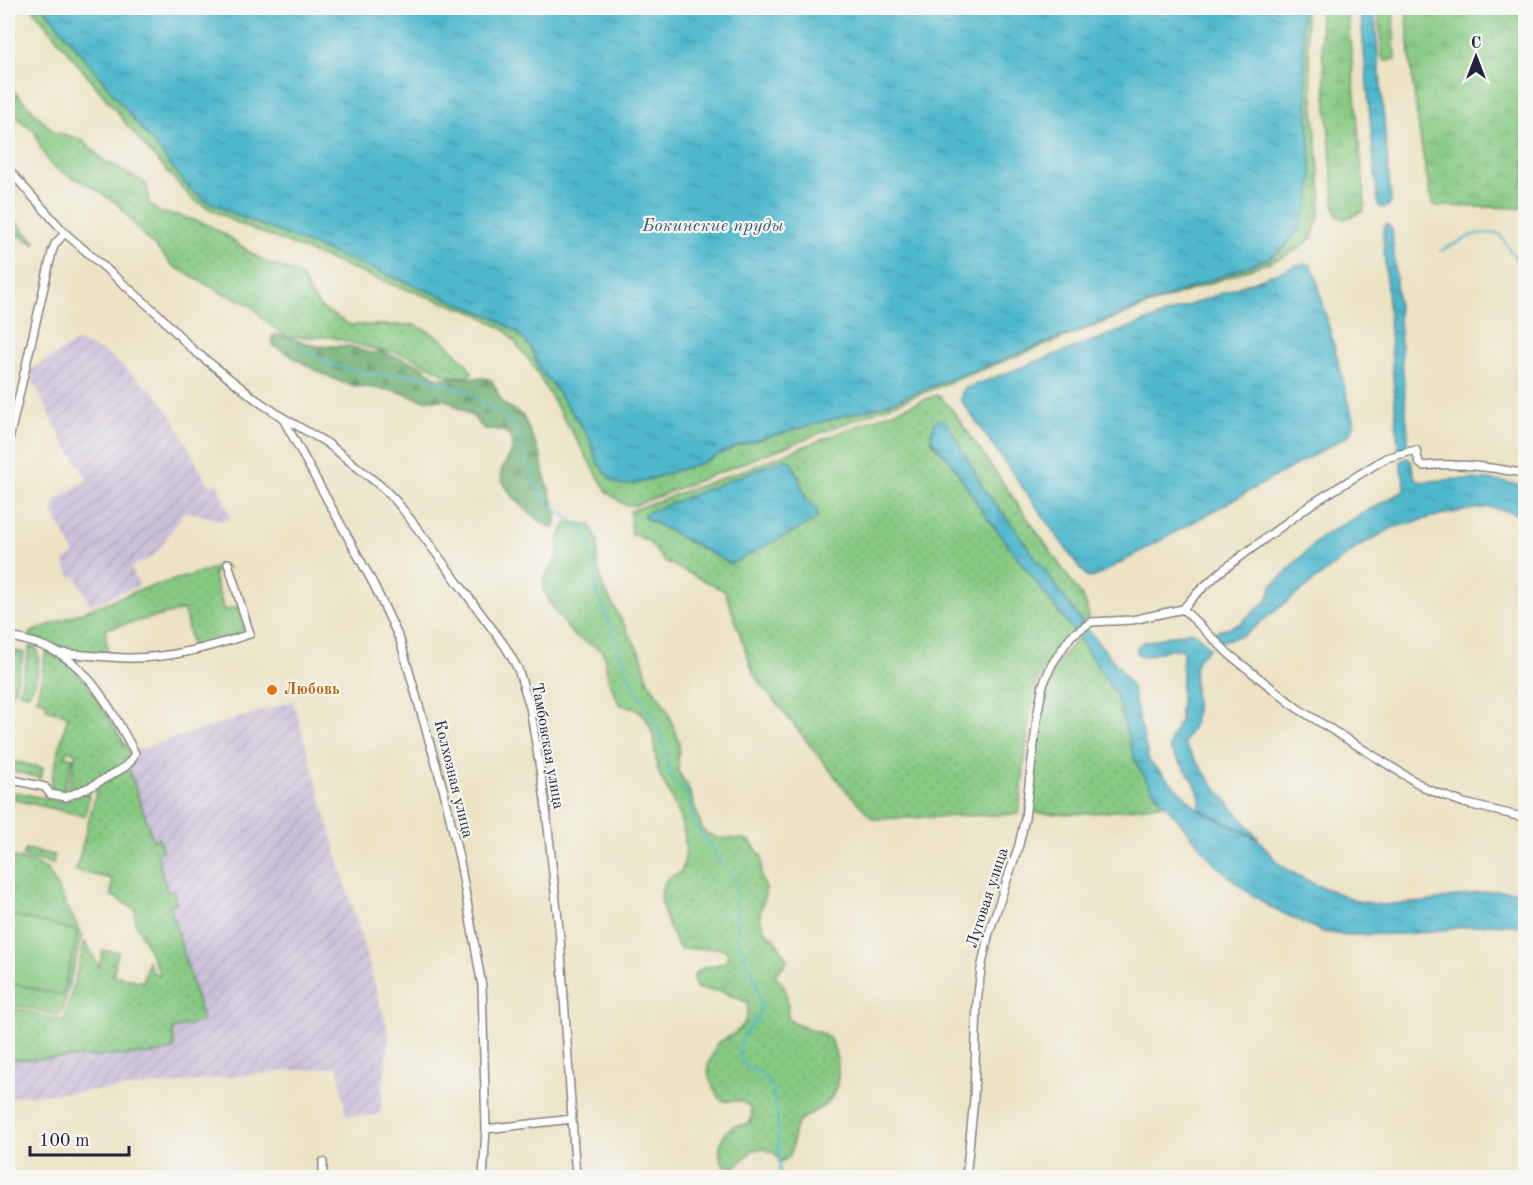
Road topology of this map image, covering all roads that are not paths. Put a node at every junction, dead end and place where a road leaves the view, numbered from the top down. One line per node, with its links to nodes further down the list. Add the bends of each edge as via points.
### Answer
1 (8, 169): 2 (street, Тамбовская улица)
2 (66, 232): 3 (street, Тамбовская улица, via 192,349); 4 (street, via 52,252)
3 (282, 417): 12 (street, Тамбовская улица, via 327,442 397,502 467,593 518,669 530,707 549,834); 13 (street, Колхозная улица, via 387,612 400,640 427,728 460,862 482,986)
4 (8, 444)
5 (1526, 474): 7 (street, via 1482,467 1423,466 1416,450 1386,458 1313,503 1229,565)
6 (228, 563): 9 (street, via 250,634 200,649 146,657)
7 (1183, 609): 11 (street, via 1230,655 1297,708 1427,789); 18 (street, Луговая улица, via 1132,620 1091,622 1071,636 1042,685 1025,818 981,969)
8 (8, 636): 9 (street)
9 (59, 653): 10 (street, via 88,678 135,753 125,767 66,797 51,794 45,787)
10 (8, 779)
11 (1526, 818)
12 (573, 1119): 13 (street); 17 (street, Тамбовская улица)
13 (486, 1130): 16 (street, Колхозная улица)
14 (323, 1162): 15 (street)
15 (323, 1178)
16 (483, 1178)
17 (576, 1178)
18 (966, 1178)

